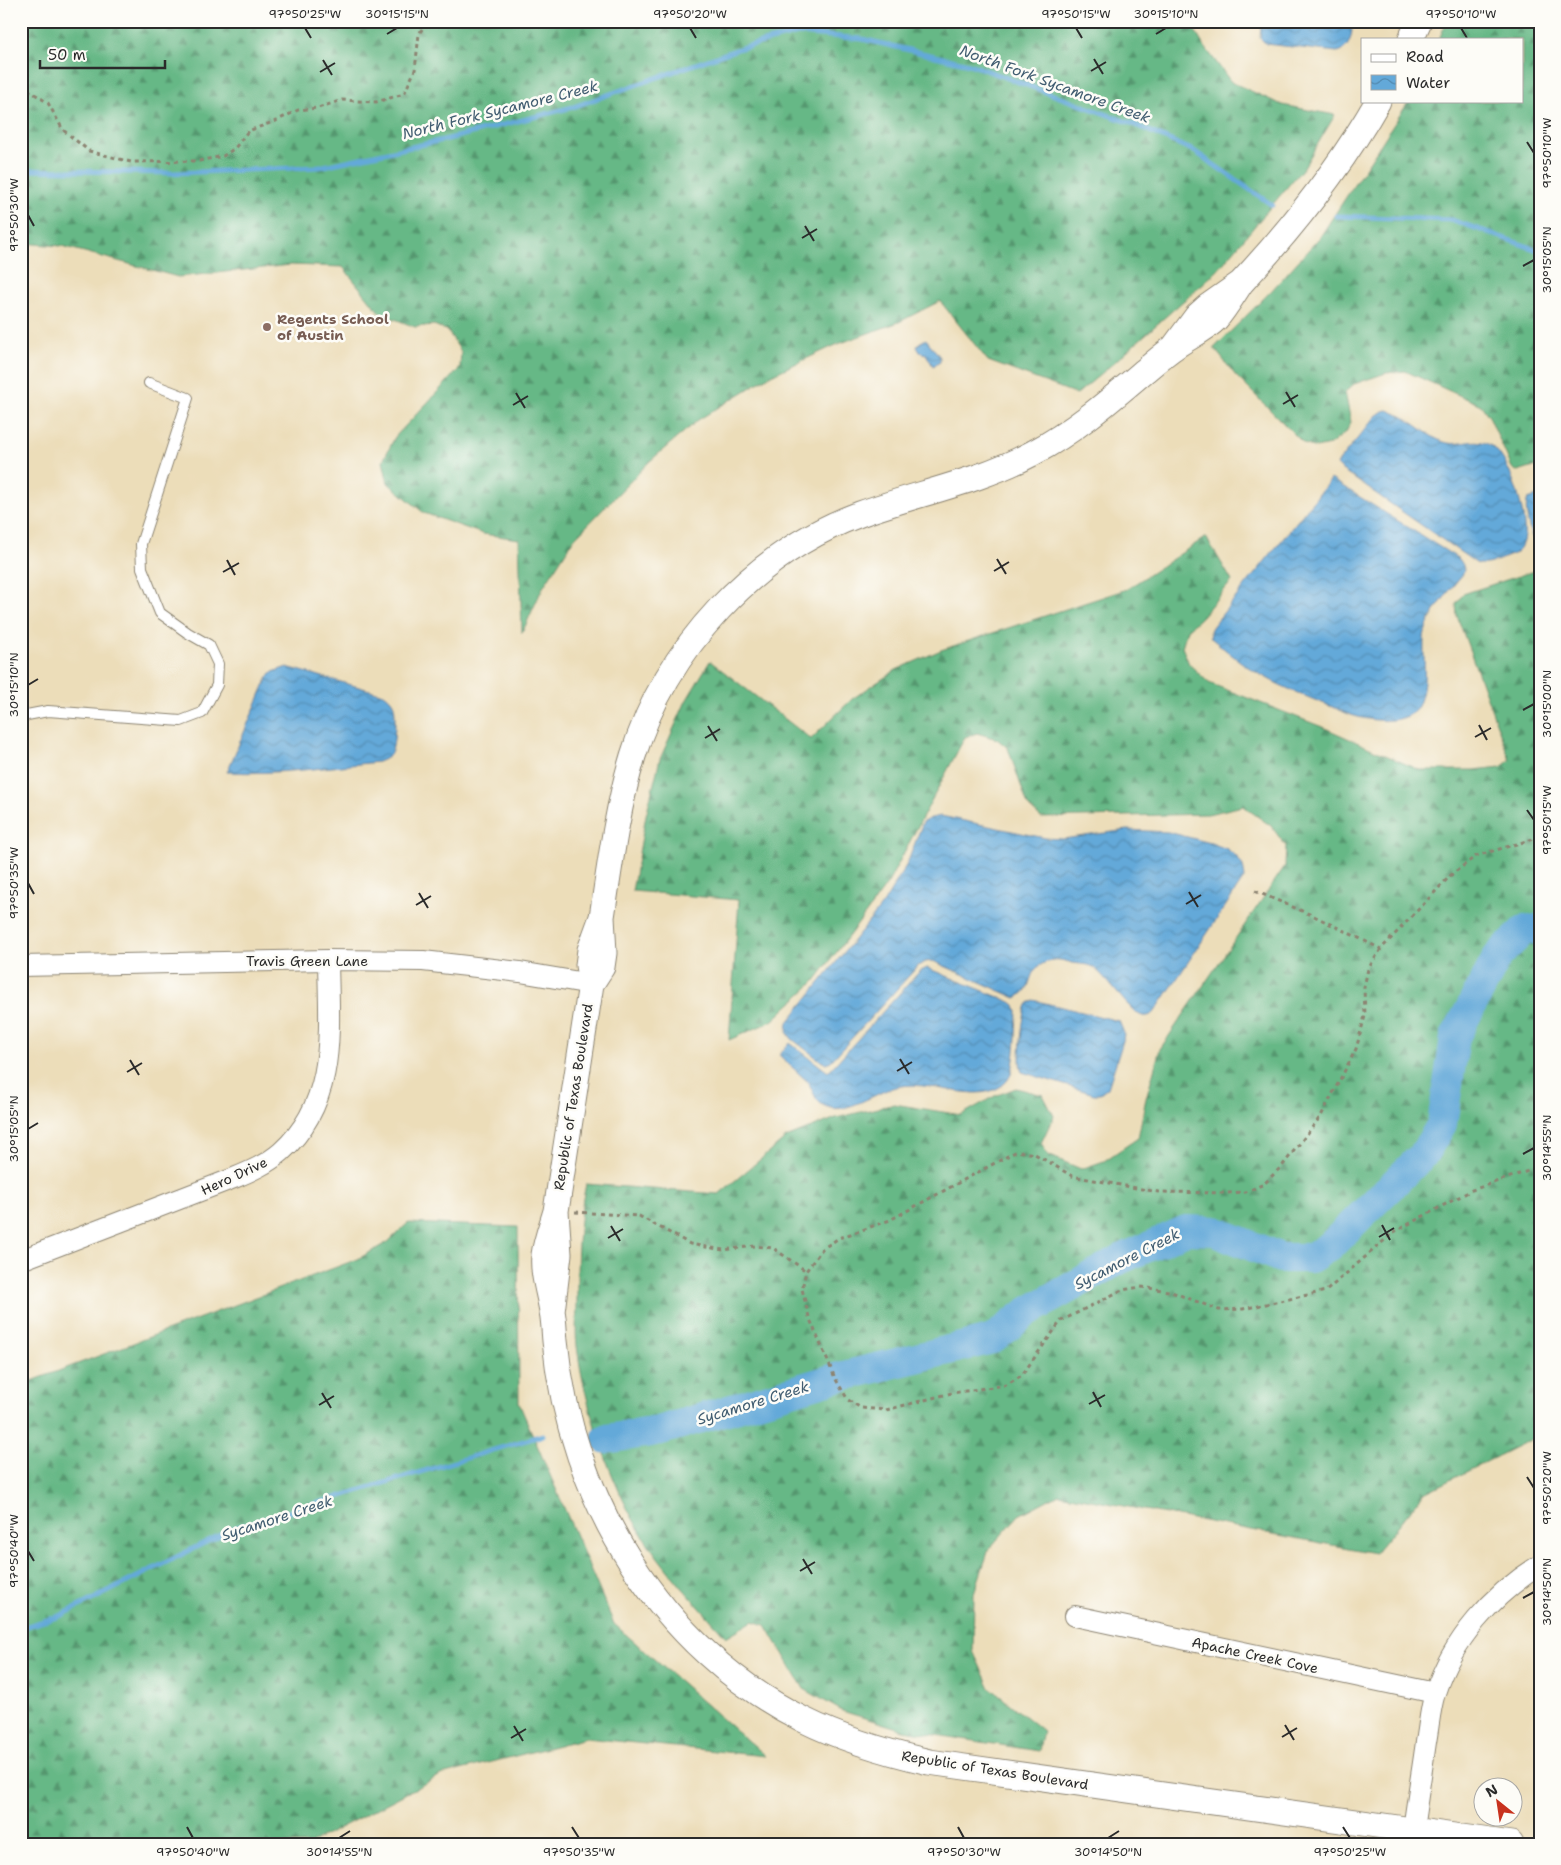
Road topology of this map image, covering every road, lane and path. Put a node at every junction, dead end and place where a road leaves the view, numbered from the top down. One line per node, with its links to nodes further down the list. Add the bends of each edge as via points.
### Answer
1 (427, 21): 4 (path, via 419,34 415,70 404,94 376,102 342,100 298,110 276,122 248,131 235,148 223,156 199,161 131,162 89,151 63,130 48,103)
2 (1419, 21): 3 (street)
3 (1411, 38)
4 (21, 84)
5 (1377, 102): 13 (street, Republic of Texas Boulevard, via 1315,197 1207,327 1174,347 1084,421 1034,453 983,476 867,512 833,526 784,554 720,608 682,655 663,685 633,754 620,806 602,918 602,967)
6 (149, 383): 7 (lane, via 188,398 141,544 142,568 160,613 208,645 218,664 217,685 202,714 180,721 48,711 27,714)
7 (21, 719)
8 (1540, 837): 10 (path, via 1476,856 1451,875)
9 (1255, 892): 10 (path)
10 (1381, 949): 17 (path, via 1368,969 1364,987 1365,1016 1356,1049 1321,1116 1264,1184 1246,1192 1158,1192 1072,1176 1036,1154 1017,1151 890,1220 839,1238 822,1249)
11 (328, 960): 12 (street, Travis Green Lane); 13 (street, Travis Green Lane, via 424,961); 16 (street, Hero Drive, via 328,1040 324,1079 311,1115 280,1153 234,1178)
12 (21, 966)
13 (591, 984): 15 (street, Republic of Texas Boulevard)
14 (1540, 1167): 17 (path, via 1472,1190 1394,1232 1326,1291 1243,1309 1219,1310 1169,1291 1141,1287 1122,1290 1060,1321 1022,1375 1006,1385 952,1392 886,1410 861,1408 848,1400 834,1378 809,1317 802,1289)
15 (565, 1211): 17 (path, via 639,1216 690,1244 723,1250 755,1246 773,1248); 21 (street, Republic of Texas Boulevard, via 552,1312 560,1382 575,1442 594,1492 627,1557 664,1608 697,1644 738,1679 778,1706 835,1734 929,1762)
16 (21, 1260)
17 (806, 1270)
18 (1540, 1565): 20 (street, via 1510,1586 1474,1622 1447,1664)
19 (1075, 1616): 20 (street, Apache Creek Cove)
20 (1435, 1693): 21 (street)
21 (1413, 1830): 22 (street, Republic of Texas Boulevard)
22 (1511, 1844)

